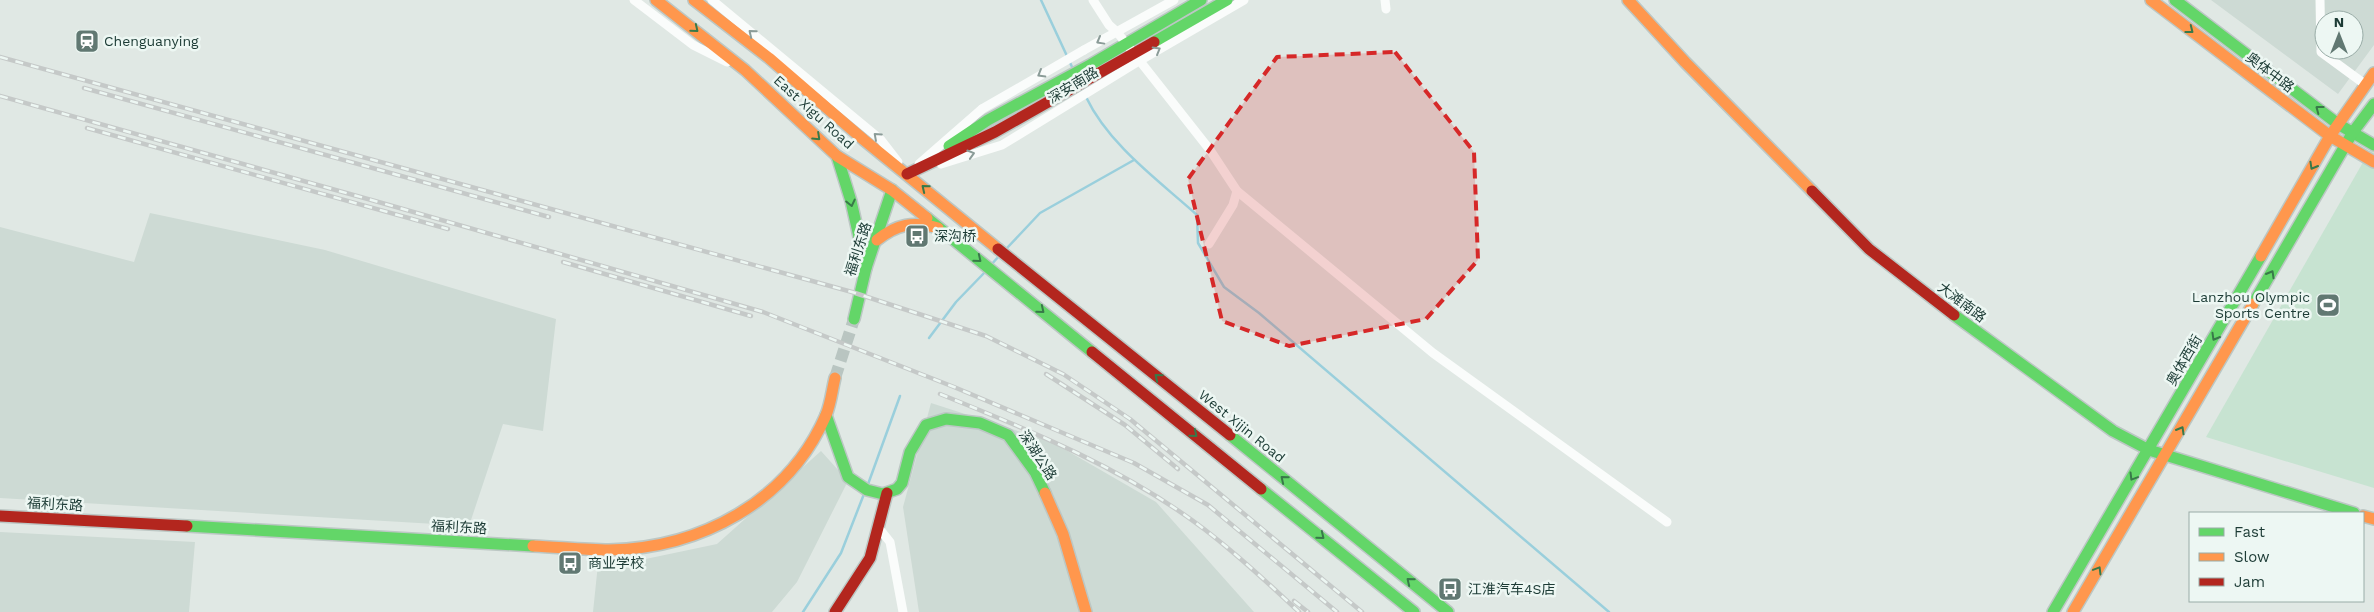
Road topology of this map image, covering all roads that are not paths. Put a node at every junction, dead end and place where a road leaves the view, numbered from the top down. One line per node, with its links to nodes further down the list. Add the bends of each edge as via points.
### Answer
1 (634, 0): 16 (street, via 693,45)
2 (656, 0): 16 (main road, East Xigu Road, one-way to 16)
3 (694, 0): 28 (main road, East Xigu Road, via 769,58)
4 (712, 0): 28 (street, one-way to 4, via 881,140)
5 (1093, 0): 14 (street)
6 (1174, 0): 14 (street, 深安南路)
7 (1201, 0): 15 (main road, 深安南路)
8 (1227, 0): 15 (main road, 深安南路)
9 (1244, 0): 15 (street, 深安南路, one-way to 9)
10 (1628, 0): 39 (main road, 大滩南路, via 1869,249 2114,432)
11 (2151, 0): 23 (main road, 奥体中路, one-way to 23)
12 (2175, 0): 21 (main road, 奥体中路, one-way to 12)
13 (2320, 0): 19 (street, via 2321,52)
14 (1117, 32): 15 (street); 28 (street, 深安南路, one-way to 28, bridge, via 982,109)
15 (1133, 53): 18 (main road, 深安南路); 30 (street, via 1210,150)
16 (745, 70): 26 (main road, East Xigu Road, one-way to 26)
17 (2374, 73): 19 (main road, 奥体西街)
18 (1096, 75): 28 (main road, 深安南路, via 995,132); 28 (main road, 深安南路, via 988,120); 28 (street, 深安南路, one-way to 18, via 1002,145)
19 (2366, 85): 21 (main road, 奥体西街)
20 (2374, 104): 22 (main road)
21 (2338, 124): 22 (main road, 奥体中路); 23 (main road, 奥体西街)
22 (2353, 132): 24 (main road); 25 (main road, 奥体中路)
23 (2330, 136): 24 (main road, 奥体中路); 39 (main road, 奥体西街, one-way to 39)
24 (2346, 145): 27 (main road, 奥体中路); 40 (main road, one-way to 24)
25 (2374, 145)
26 (837, 156): 29 (main road, East Xigu Road); 35 (main road, one-way to 35)
27 (2374, 162)
28 (907, 174): 29 (main road); 34 (main road, East Xigu Road, one-way to 28)
29 (892, 190): 31 (main road, East Xigu Road); 32 (main road, 福利东路)
30 (1237, 191): 33 (street, via 1233,205); 44 (street, via 1433,353)
31 (938, 228): 32 (main road, via 922,223 905,224); 49 (main road, East Xigu Road, one-way to 49)
32 (877, 240): 35 (main road, 福利东路)
33 (1209, 244)
34 (1017, 263): 50 (main road, West Xijin Road, one-way to 34)
35 (866, 268): 36 (main road, 福利东路)
36 (854, 319)
37 (835, 378): 38 (main road, 福利东路)
38 (826, 415): 41 (main road, via 853,484 872,493); 43 (main road, 福利东路, via 797,462 766,495 728,522 696,536 657,546 609,550)
39 (2149, 450): 40 (main road, 大滩南路); 51 (main road, 奥体西街, one-way to 51)
40 (2166, 456): 42 (main road, 大滩南路); 52 (main road, one-way to 40)
41 (887, 493): 45 (main road); 48 (main road, 深湖公路, via 896,490 902,482 911,450 926,425 946,419 980,423 1008,435 1035,472 1063,534)
42 (2351, 512)
43 (0, 516)
44 (1667, 522)
45 (878, 527): 46 (main road, via 870,558); 47 (street, via 890,542)
46 (835, 612)
47 (903, 612)
48 (1086, 612)
49 (1414, 612)
50 (1448, 612)
51 (2053, 612)
52 (2073, 612)

